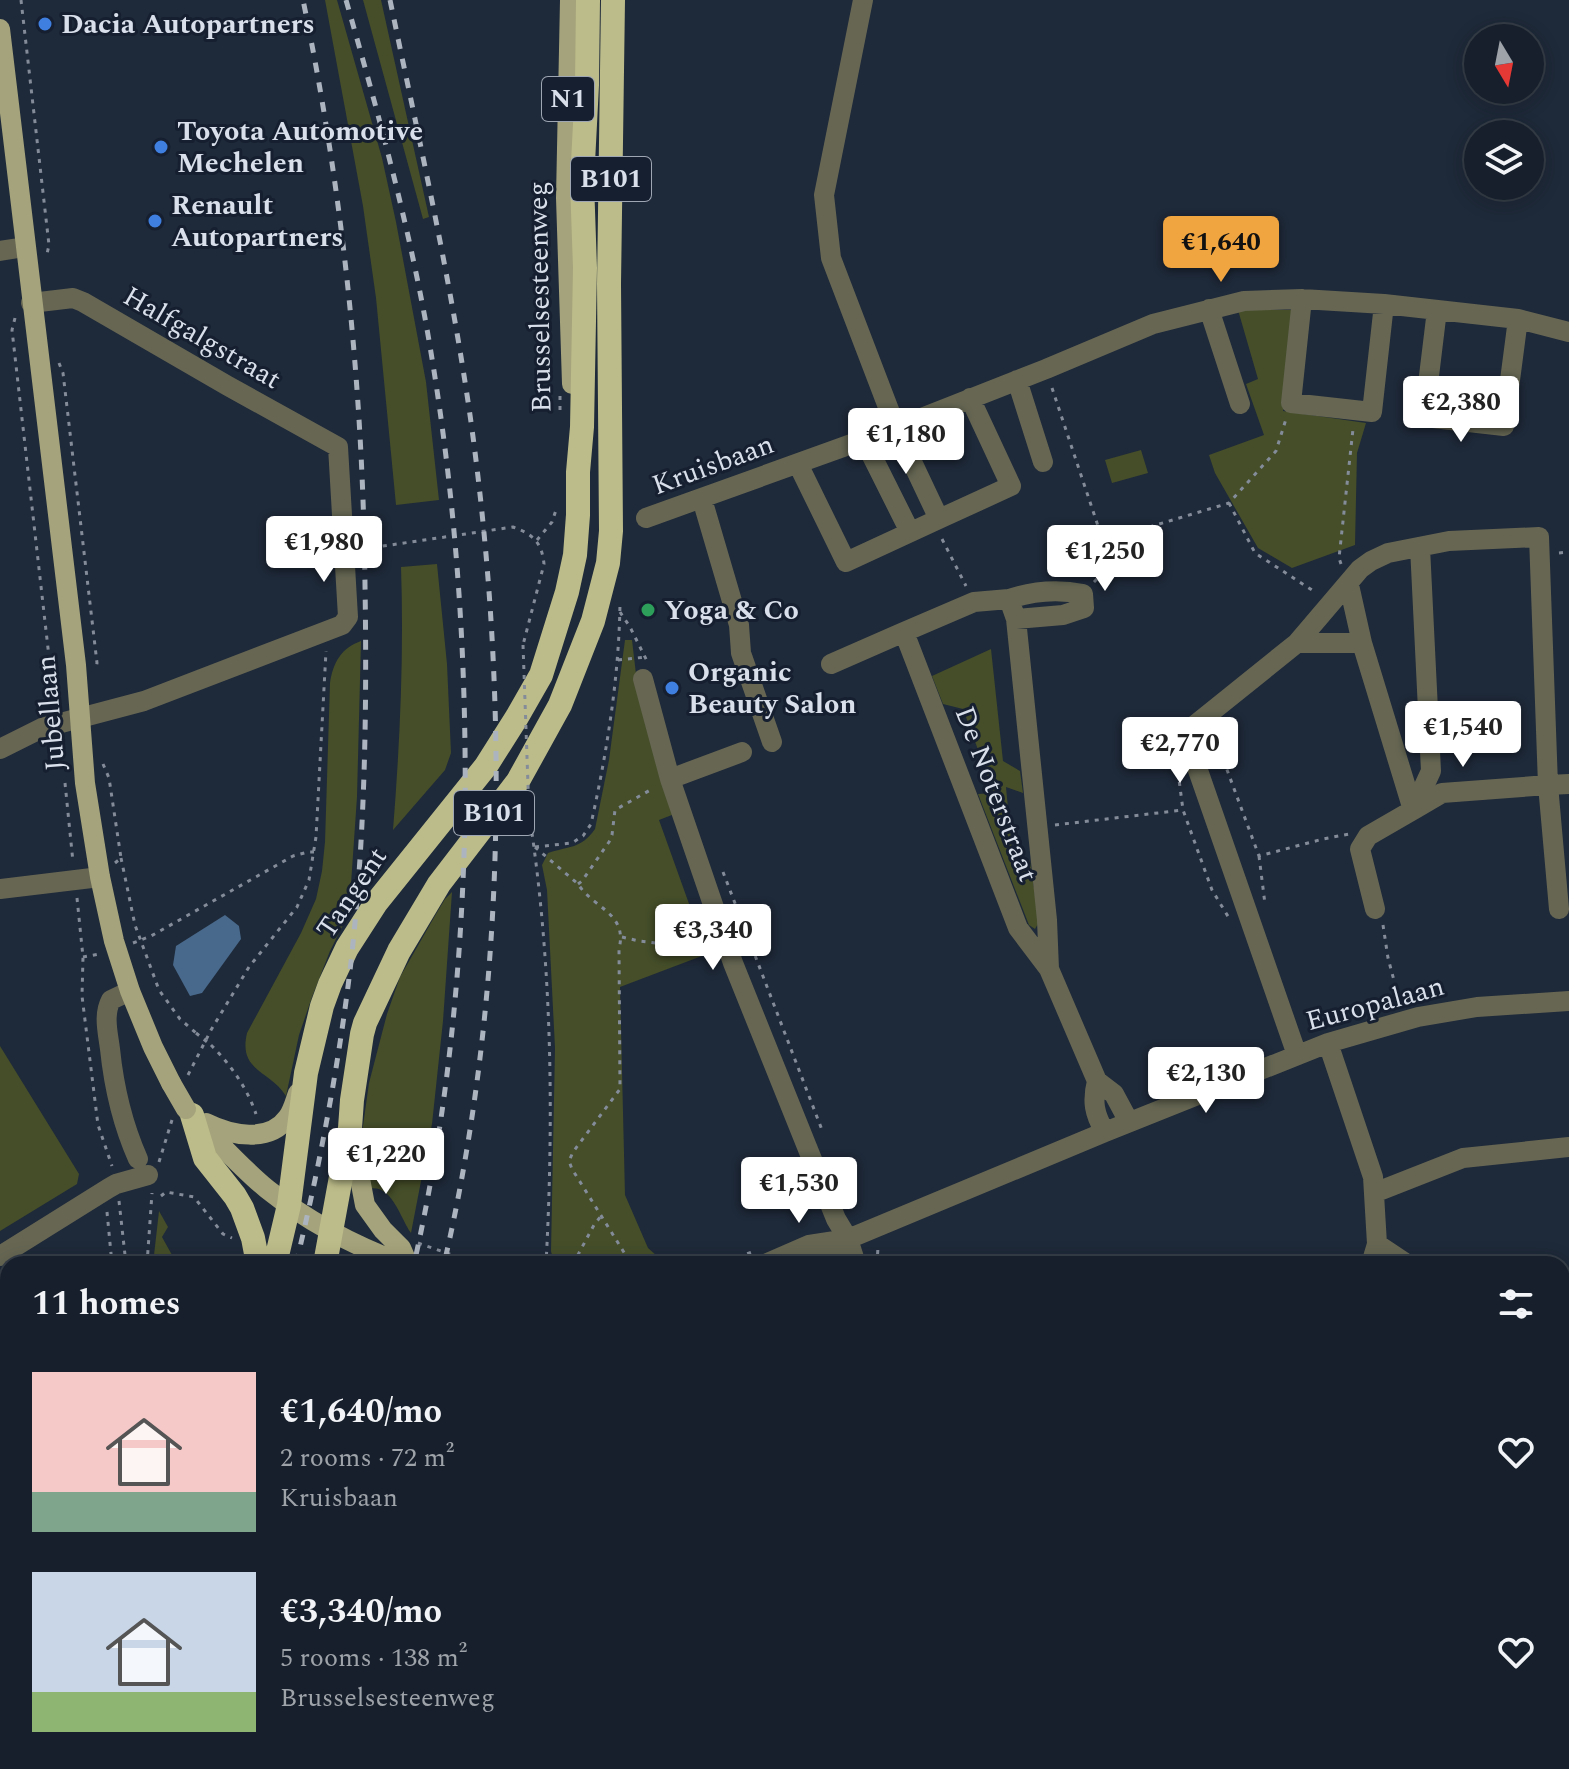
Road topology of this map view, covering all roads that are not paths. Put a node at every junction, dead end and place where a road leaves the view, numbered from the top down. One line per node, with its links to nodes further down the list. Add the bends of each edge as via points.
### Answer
1 (570, 0): 6 (main road, Brusselsesteenweg / N1)
2 (588, 0): 23 (highway, B101)
3 (613, 0): 58 (highway, B101, via 608,563 578,663 540,743 518,781 439,884 382,987 362,1034)
4 (863, 0): 19 (street, via 824,195 831,258)
5 (0, 29): 7 (main road, Jubellaan)
6 (566, 198): 23 (main road, Brusselsesteenweg / B101)
7 (25, 247): 8 (street); 11 (main road, Jubellaan)
8 (0, 251)
9 (1302, 299): 10 (street, Kruisbaan); 10 (street, via 1291,403 1372,412); 12 (street, Kruisbaan, via 1244,301)
10 (1384, 304): 13 (street, Kruisbaan)
11 (24, 307): 38 (main road, Jubellaan); 38 (street, Halfgalgstraat, via 73,298 83,302 338,447 348,617 342,625 144,701)
12 (1209, 309): 16 (street, Kruisbaan, via 1153,324); 18 (street)
13 (1437, 310): 14 (street, Kruisbaan); 14 (street, via 1424,417 1504,426)
14 (1518, 319): 15 (street, Kruisbaan)
15 (1569, 332)
16 (1017, 380): 17 (street, Kruisbaan); 21 (street)
17 (970, 398): 19 (street, Kruisbaan); 26 (street, Kruisbaan, via 1011,486)
18 (1240, 404)
19 (896, 428): 20 (street, Kruisbaan); 26 (street)
20 (864, 440): 22 (street, Kruisbaan); 27 (street)
21 (1043, 462)
22 (798, 464): 24 (street, Kruisbaan); 27 (street, Kruisbaan, via 846,562)
23 (578, 472): 30 (highway, Brusselsesteenweg / B101, via 575,555)
24 (702, 499): 25 (street, Kruisbaan); 39 (street, via 739,625 741,653)
25 (646, 518)
26 (936, 520): 27 (street, Kruisbaan)
27 (910, 532)
28 (1420, 547): 29 (street, via 1371,561); 43 (street, via 1539,537); 44 (street, via 1431,771)
29 (1349, 585): 34 (street); 35 (street)
30 (567, 592): 54 (highway, Tangent / B101, via 541,675 517,717 486,766 376,903 347,948 322,1006)
31 (1009, 599): 32 (street, De Noterstraat); 32 (street, via 1026,593 1083,594 1084,608); 33 (street, via 974,602)
32 (1016, 619): 49 (street, De Noterstraat)
33 (904, 632): 36 (street); 49 (street, De Noterstraat, via 1018,928)
34 (1297, 643): 35 (street); 53 (street, via 1185,733)
35 (1362, 643): 44 (street)
36 (831, 664)
37 (646, 672): 42 (street)
38 (81, 718): 40 (street, via 42,728); 45 (main road, Jubellaan)
39 (772, 742)
40 (0, 749)
41 (742, 752): 42 (street)
42 (670, 779): 64 (street, via 733,963)
43 (1559, 785): 44 (street, via 1442,793); 48 (street)
44 (1413, 810): 47 (street, via 1368,836 1360,849)
45 (100, 877): 46 (street); 50 (main road, Jubellaan)
46 (0, 889)
47 (1375, 909)
48 (1559, 909)
49 (1049, 969): 55 (street, De Noterstraat)
50 (130, 991): 56 (main road, Jubellaan, bridge, via 153,1047 179,1080); 66 (street, via 111,1000 107,1026 122,1120 147,1169)
51 (1569, 1001): 52 (street, Europalaan, via 1477,1007)
52 (1328, 1043): 53 (street, Europalaan); 61 (street)
53 (1297, 1055): 57 (street, Europalaan)
54 (306, 1073): 56 (main road, via 290,1113 260,1134 226,1132); 62 (highway, Tangent / B101)
55 (1097, 1081): 57 (street, De Noterstraat, via 1114,1094); 59 (street, De Noterstraat, via 1093,1097)
56 (184, 1113): 62 (main road, Jubellaan); 67 (highway, via 205,1158 242,1208)
57 (1129, 1122): 59 (street, Europalaan)
58 (350, 1128): 63 (highway, B101); 71 (main road, via 365,1205 401,1248)
59 (1105, 1132): 64 (street, Europalaan)
60 (1569, 1147): 61 (street, via 1463,1158)
61 (1374, 1193): 65 (street)
62 (289, 1205): 63 (main road, Jubellaan); 68 (highway, Tangent / B101)
63 (331, 1231): 69 (highway, B101); 70 (main road, Jubellaan)
64 (848, 1239): 72 (street, Europalaan, via 809,1245); 73 (street, Europalaan); 74 (street)
65 (1374, 1254)
66 (0, 1256)
67 (256, 1256)
68 (277, 1256)
69 (326, 1256)
70 (383, 1256)
71 (400, 1256)
72 (784, 1256)
73 (827, 1256)
74 (864, 1256)

